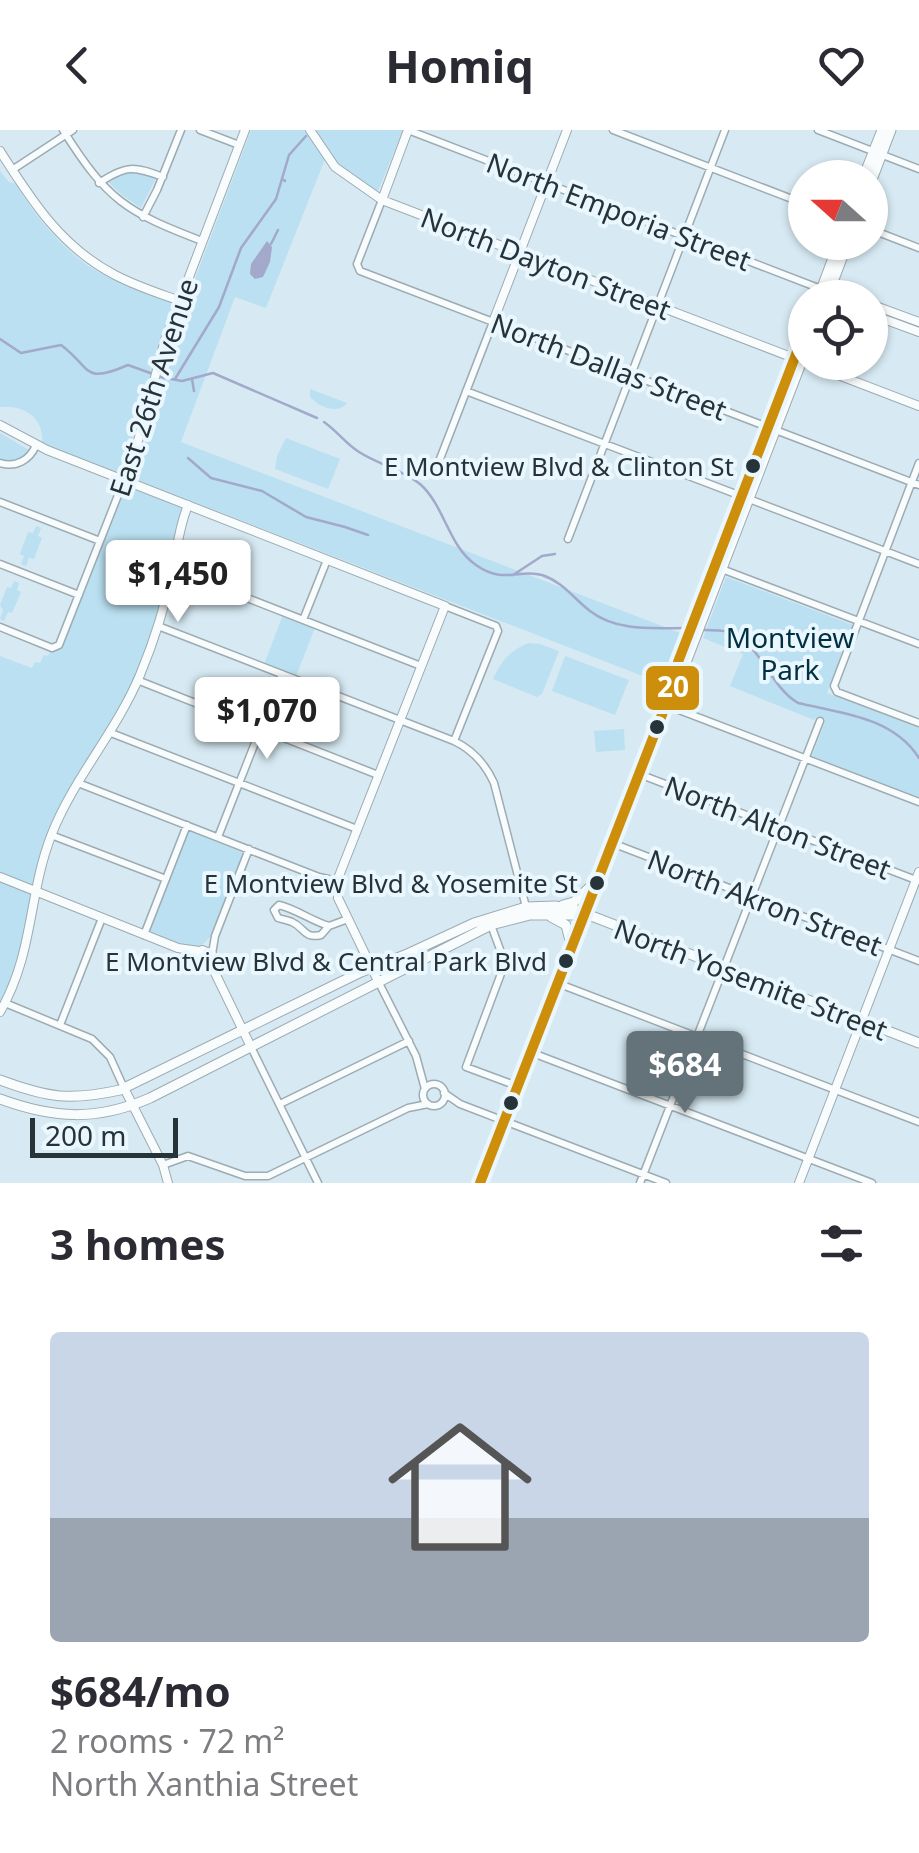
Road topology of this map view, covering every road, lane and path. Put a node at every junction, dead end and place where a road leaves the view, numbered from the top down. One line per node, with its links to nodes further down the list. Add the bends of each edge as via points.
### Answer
1 (181, 130): 21 (street)
2 (200, 130): 13 (street)
3 (245, 130): 13 (street, East 26th Avenue)
4 (310, 130): 25 (street, North Dayton Street, via 330,163)
5 (408, 130): 23 (street, North Emporia Street); 25 (street)
6 (567, 130): 23 (street)
7 (614, 130): 18 (street)
8 (725, 130): 18 (street)
9 (818, 130): 15 (street)
10 (882, 130): 15 (main road)
11 (891, 130): 15 (main road)
12 (67, 132): 20 (street); 22 (street)
13 (239, 145): 29 (street, East 26th Avenue)
14 (0, 152): 20 (street)
15 (878, 153): 16 (main road); 17 (main road); 19 (street)
16 (874, 160)
17 (876, 160)
18 (710, 167): 24 (street); 27 (street)
19 (919, 169)
20 (12, 170): 33 (street, via 42,216 81,254)
21 (163, 177): 22 (street, via 129,168); 26 (street)
22 (99, 183): 26 (street)
23 (546, 183): 27 (street, North Emporia Street); 31 (street)
24 (788, 197)
25 (382, 200): 31 (street, North Dayton Street); 37 (street, North Dallas Street, via 357,268)
26 (143, 217): 29 (street)
27 (684, 236): 32 (street, North Emporia Street); 34 (street)
28 (888, 236): 30 (street)
29 (202, 241): 33 (street, East 26th Avenue)
30 (919, 248)
31 (520, 253): 34 (street, North Dayton Street); 37 (street)
32 (789, 280)
33 (180, 302): 53 (street, East 26th Avenue)
34 (658, 306): 40 (street, North Dayton Street); 41 (street)
35 (888, 311): 38 (street)
36 (888, 321): 39 (street)
37 (493, 322): 41 (street, North Dallas Street); 44 (street)
38 (919, 322)
39 (919, 332)
40 (788, 354)
41 (630, 375): 47 (street, North Dallas Street); 48 (street)
42 (791, 380): 47 (main road)
43 (855, 380): 45 (street, North Dayton Street)
44 (466, 391): 48 (street); 52 (street)
45 (919, 406)
46 (0, 425): 49 (street)
47 (772, 429): 54 (street, North Dallas Street); 55 (main road)
48 (604, 444): 55 (street); 58 (street)
49 (36, 445): 50 (street, via 20,463); 53 (street)
50 (0, 463)
51 (919, 463): 54 (street)
52 (438, 464)
53 (124, 480): 57 (street); 59 (street, East 26th Avenue)
54 (915, 483): 60 (street)
55 (745, 498): 60 (street); 64 (main road)
56 (0, 502): 59 (street)
57 (188, 505): 61 (street); 65 (street)
58 (568, 539)
59 (100, 541): 66 (street, East 26th Avenue)
60 (885, 551): 63 (street); 69 (street)
61 (327, 560): 67 (street); 68 (street)
62 (0, 564): 66 (street)
63 (919, 564)
64 (719, 568): 69 (street); 76 (main road)
65 (173, 569): 68 (street); 70 (street)
66 (79, 595): 71 (street, East 26th Avenue, via 52,648)
67 (445, 606): 73 (street); 82 (street, via 498,631)
68 (303, 620): 73 (street)
69 (859, 621): 72 (street); 79 (street, via 834,689)
70 (158, 626): 74 (street); 75 (street)
71 (0, 627)
72 (919, 644)
73 (421, 666): 77 (street)
74 (282, 674): 77 (street); 80 (street)
75 (137, 680): 80 (street); 81 (street)
76 (666, 706): 83 (street); 84 (main road)
77 (400, 720): 82 (street); 85 (street)
78 (820, 721): 83 (street)
79 (919, 723)
80 (261, 729): 85 (street); 87 (street)
81 (110, 733): 86 (street); 87 (street)
82 (454, 741): 103 (street, via 490,775)
83 (806, 760): 88 (street); 90 (street)
84 (640, 774): 90 (street, North Alton Street); 94 (main road)
85 (378, 775): 91 (street)
86 (78, 782): 89 (street); 92 (street)
87 (239, 783): 91 (street); 93 (street)
88 (919, 802)
89 (187, 825): 93 (street); 99 (street)
90 (779, 828): 96 (street, North Alton Street); 102 (street)
91 (357, 829): 100 (street)
92 (52, 834): 99 (street); 101 (street)
93 (218, 837): 95 (street)
94 (612, 843): 97 (main road); 102 (street, North Akron Street)
95 (249, 850): 100 (street); 112 (street)
96 (918, 876): 114 (street)
97 (598, 877): 104 (main road, via 574,902); 106 (main road)
98 (0, 878): 101 (street)
99 (166, 880): 111 (street)
100 (338, 881): 108 (street)
101 (36, 892): 107 (street); 126 (street, via 28,942)
102 (752, 897): 114 (street, North Akron Street); 120 (street)
103 (526, 906): 104 (main road, North Yosemite Street); 122 (main road, North Yosemite Street)
104 (556, 906): 106 (main road, North Yosemite Street)
105 (539, 914): 106 (main road); 109 (main road); 116 (main road, via 566,925)
106 (583, 915): 116 (main road); 120 (main road, North Yosemite Street)
107 (102, 918): 111 (street); 128 (street)
108 (348, 919): 110 (street); 122 (street)
109 (491, 925): 123 (main road); 139 (street, via 505,963 466,1067)
110 (329, 926): 110 (street, via 284,906 274,910 310,936 322,936)
111 (144, 935): 113 (street)
112 (215, 936): 115 (street); 117 (street)
113 (178, 948): 115 (street); 118 (street)
114 (890, 949): 119 (street, North Akron Street); 127 (street)
115 (201, 950): 117 (street); 118 (street)
116 (569, 950): 124 (main road)
117 (212, 959): 121 (street); 125 (street)
118 (194, 960): 121 (street)
119 (919, 960)
120 (724, 968): 127 (main road, North Yosemite Street); 130 (street)
121 (204, 969): 125 (street)
122 (372, 969): 123 (street); 129 (main road, North Yosemite Street)
123 (379, 982): 131 (street); 133 (main road)
124 (557, 983): 130 (street); 134 (main road)
125 (220, 984): 129 (street)
126 (2, 1008): 128 (street)
127 (862, 1021): 132 (main road, North Yosemite Street); 141 (street)
128 (60, 1025): 140 (street, via 98,1044)
129 (243, 1030): 133 (street); 140 (main road, North Yosemite Street)
130 (696, 1036): 141 (street); 150 (street)
131 (409, 1041): 135 (street); 146 (street)
132 (919, 1043)
133 (251, 1046): 145 (main road); 146 (street)
134 (530, 1052): 139 (main road); 150 (street)
135 (421, 1070): 137 (street); 142 (street)
136 (0, 1080): 138 (main road, North Yosemite Street)
137 (436, 1084): 142 (street); 143 (street)
138 (17, 1086): 140 (main road, North Yosemite Street, via 78,1098); 144 (main road)
139 (517, 1086): 152 (main road)
140 (124, 1088): 145 (street)
141 (835, 1090): 153 (street); 155 (street)
142 (424, 1091): 147 (street); 151 (street)
143 (444, 1093): 148 (street); 149 (street)
144 (5, 1101): 145 (main road, via 68,1116)
145 (134, 1104): 156 (street)
146 (280, 1104): 154 (street)
147 (428, 1104): 148 (street); 151 (street)
148 (440, 1104): 149 (street)
149 (460, 1104): 152 (street)
150 (670, 1106): 155 (street); 157 (street)
151 (408, 1108): 154 (street)
152 (504, 1121): 157 (street); 160 (main road)
153 (919, 1122)
154 (306, 1158): 156 (street, via 260,1177 191,1156); 159 (street)
155 (808, 1159): 163 (street); 164 (street)
156 (163, 1165): 158 (street)
157 (643, 1174): 161 (street); 162 (street)
158 (168, 1183)
159 (318, 1183)
160 (480, 1183)
161 (640, 1183)
162 (666, 1183)
163 (800, 1183)
164 (872, 1183)

